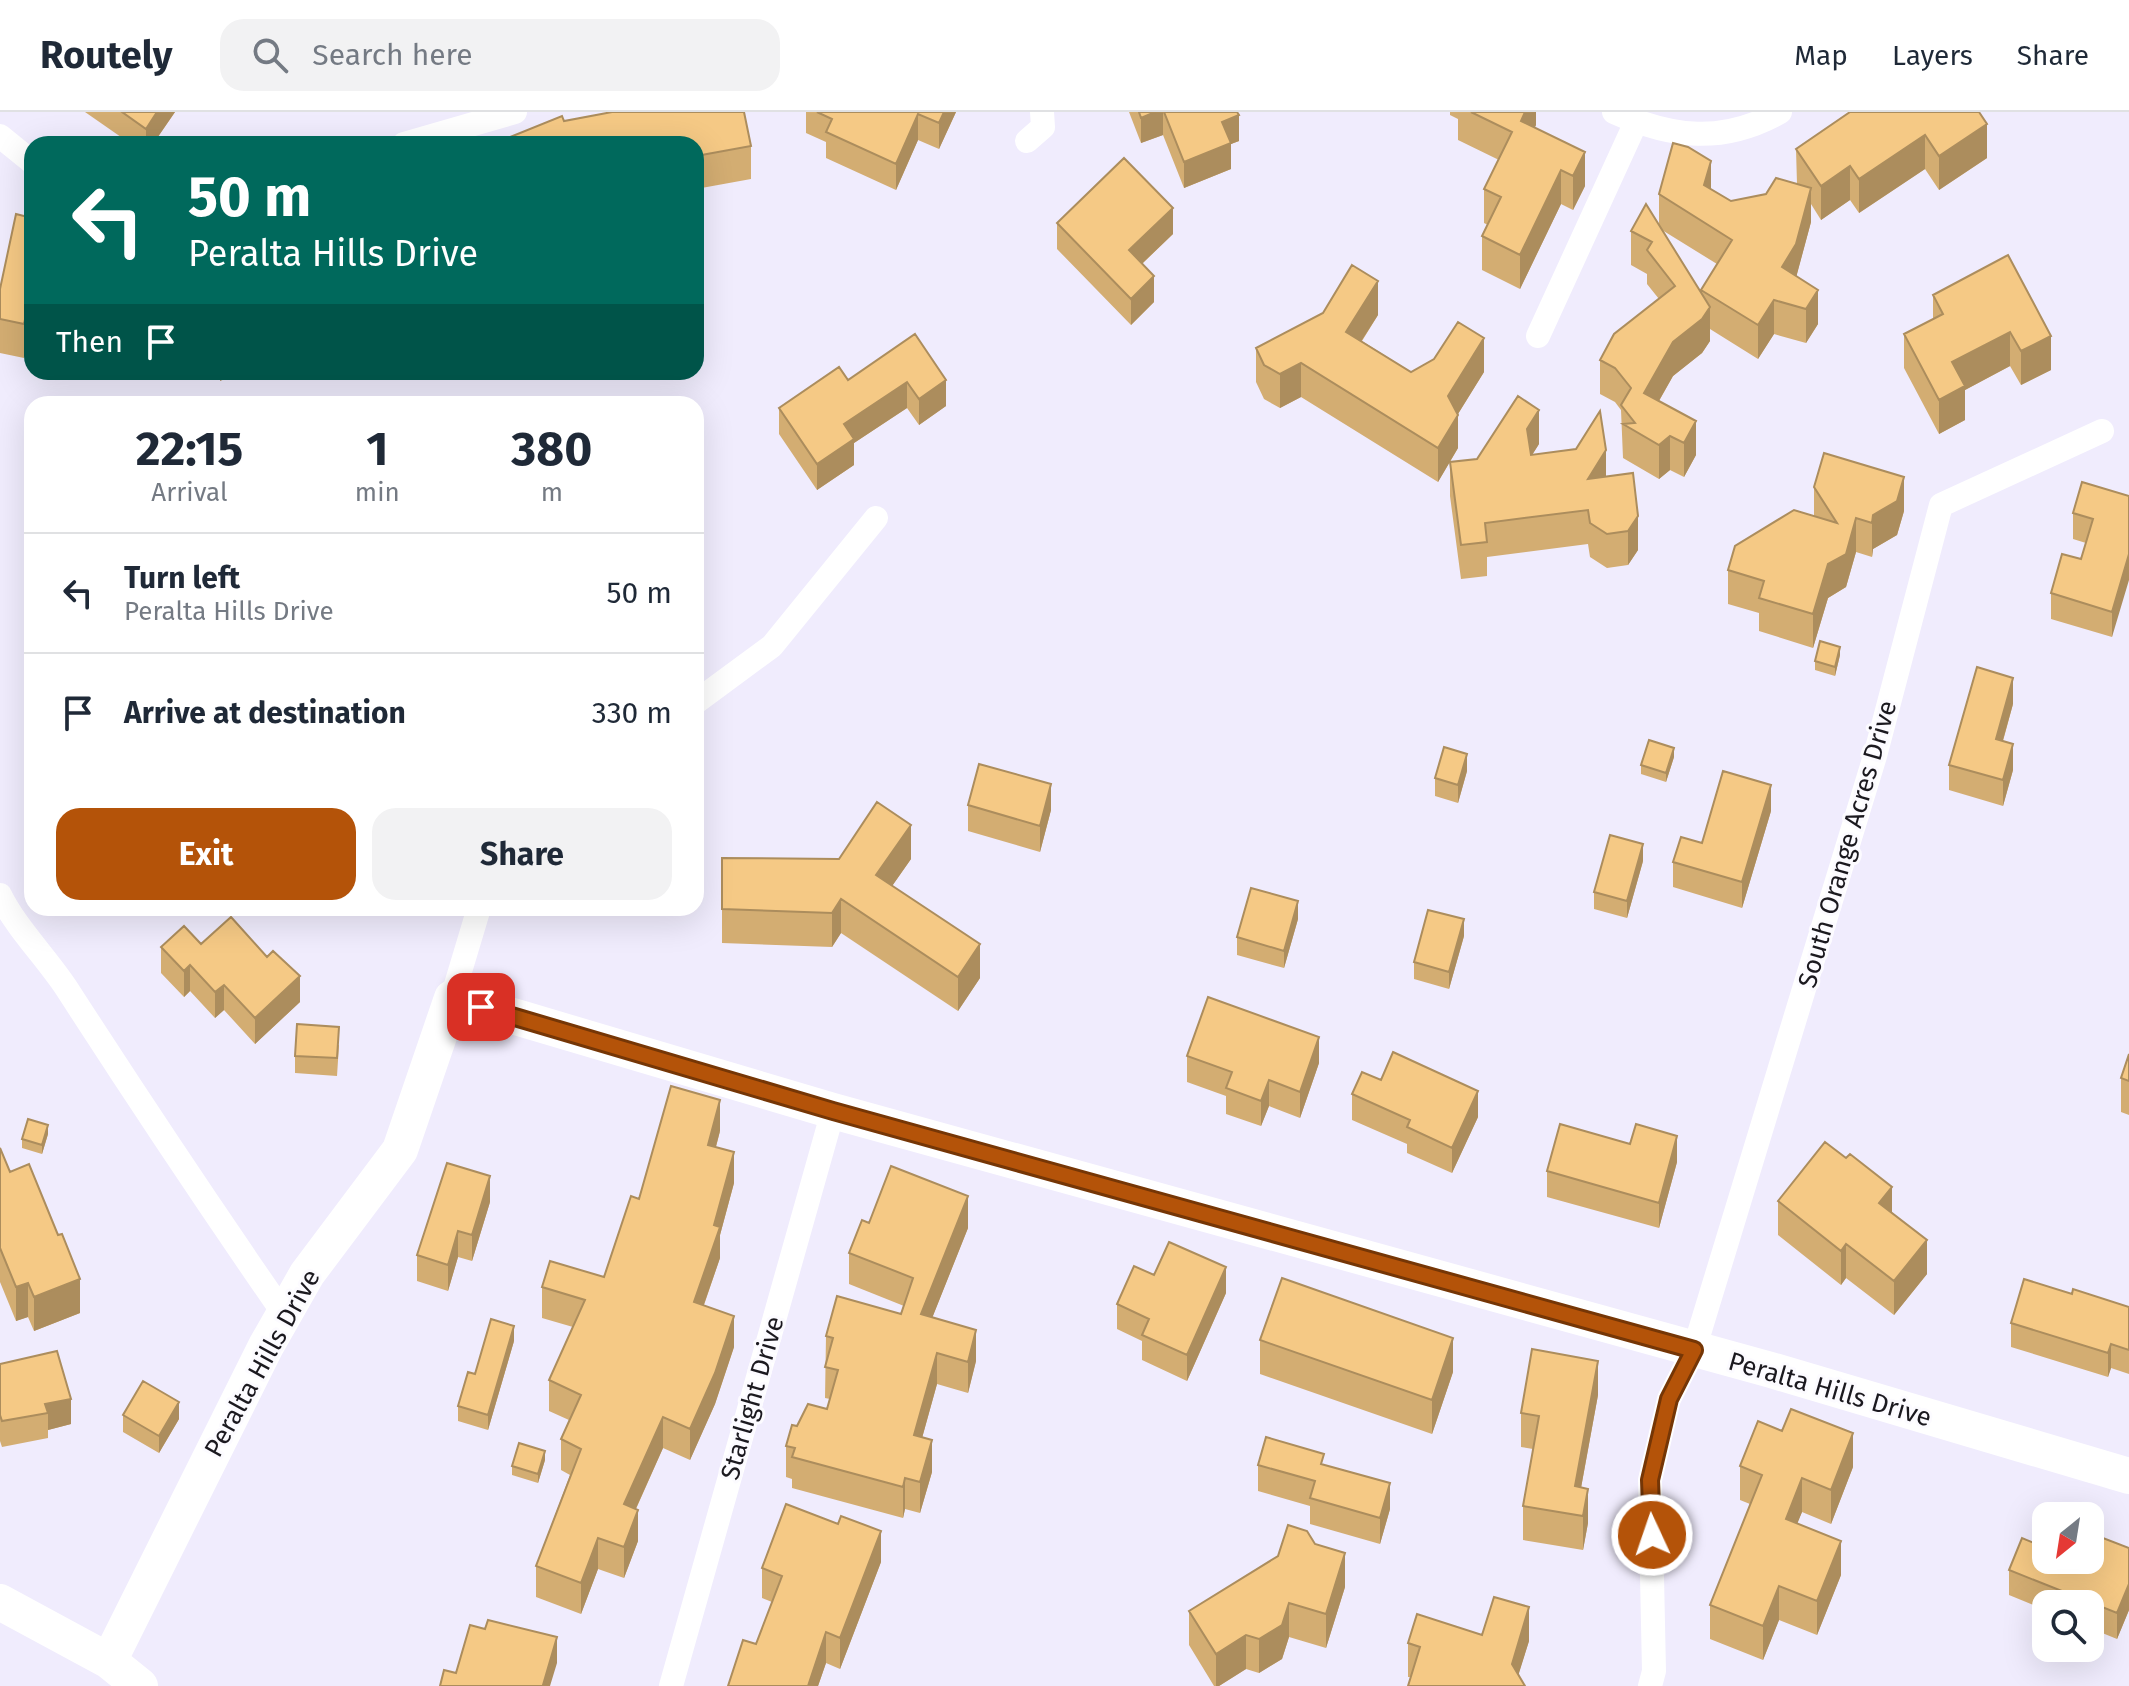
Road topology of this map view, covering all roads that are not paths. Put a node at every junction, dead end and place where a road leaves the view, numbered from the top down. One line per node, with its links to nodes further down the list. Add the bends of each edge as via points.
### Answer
1 (515, 112): 6 (street)
2 (1042, 112): 7 (street, via 1043,127)
3 (1780, 112): 4 (street, via 1733,132 1699,136)
4 (1625, 117): 9 (street)
5 (0, 136): 8 (street)
6 (432, 136)
7 (1027, 141)
8 (24, 156)
9 (1538, 336)
10 (2102, 431): 18 (street, South Orange Acres Drive, via 1941,505 1875,756)
11 (876, 518): 12 (street, via 772,646)
12 (704, 696)
13 (0, 895): 17 (street)
14 (477, 916): 15 (street)
15 (452, 998): 16 (street, Peralta Hills Drive); 17 (street, Peralta Hills Drive, via 400,1150 307,1274)
16 (833, 1111): 18 (street, Peralta Hills Drive); 23 (street, Starlight Drive)
17 (284, 1314): 21 (street, Peralta Hills Drive)
18 (1694, 1350): 19 (street, Peralta Hills Drive); 24 (street, via 1669,1399 1650,1480)
19 (2129, 1476)
20 (3, 1610): 21 (street)
21 (109, 1661): 22 (street)
22 (140, 1686)
23 (671, 1686)
24 (1650, 1686)

